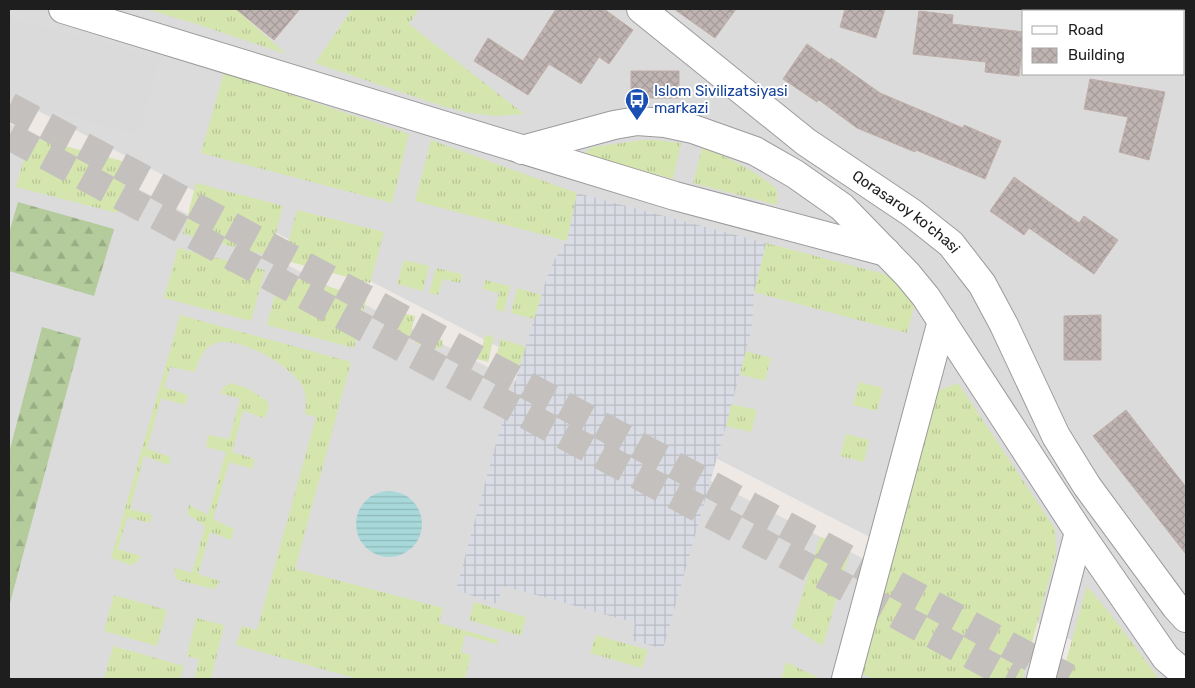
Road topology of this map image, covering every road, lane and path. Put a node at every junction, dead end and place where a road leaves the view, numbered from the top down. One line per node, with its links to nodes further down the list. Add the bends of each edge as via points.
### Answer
1 (63, 9): 3 (street)
2 (641, 9): 8 (street, Qorasaroy ko'chasi, via 806,142 912,213 951,244 982,284 1056,436 1087,486)
3 (103, 15): 4 (street)
4 (522, 150): 5 (street, via 675,196); 5 (street, via 637,121 693,129 755,151 795,174 842,207)
5 (886, 252): 6 (street, via 926,297)
6 (942, 322): 7 (street); 10 (street)
7 (1079, 532): 9 (street); 11 (street)
8 (1186, 618)
9 (1176, 671)
10 (846, 679)
11 (1041, 679)

